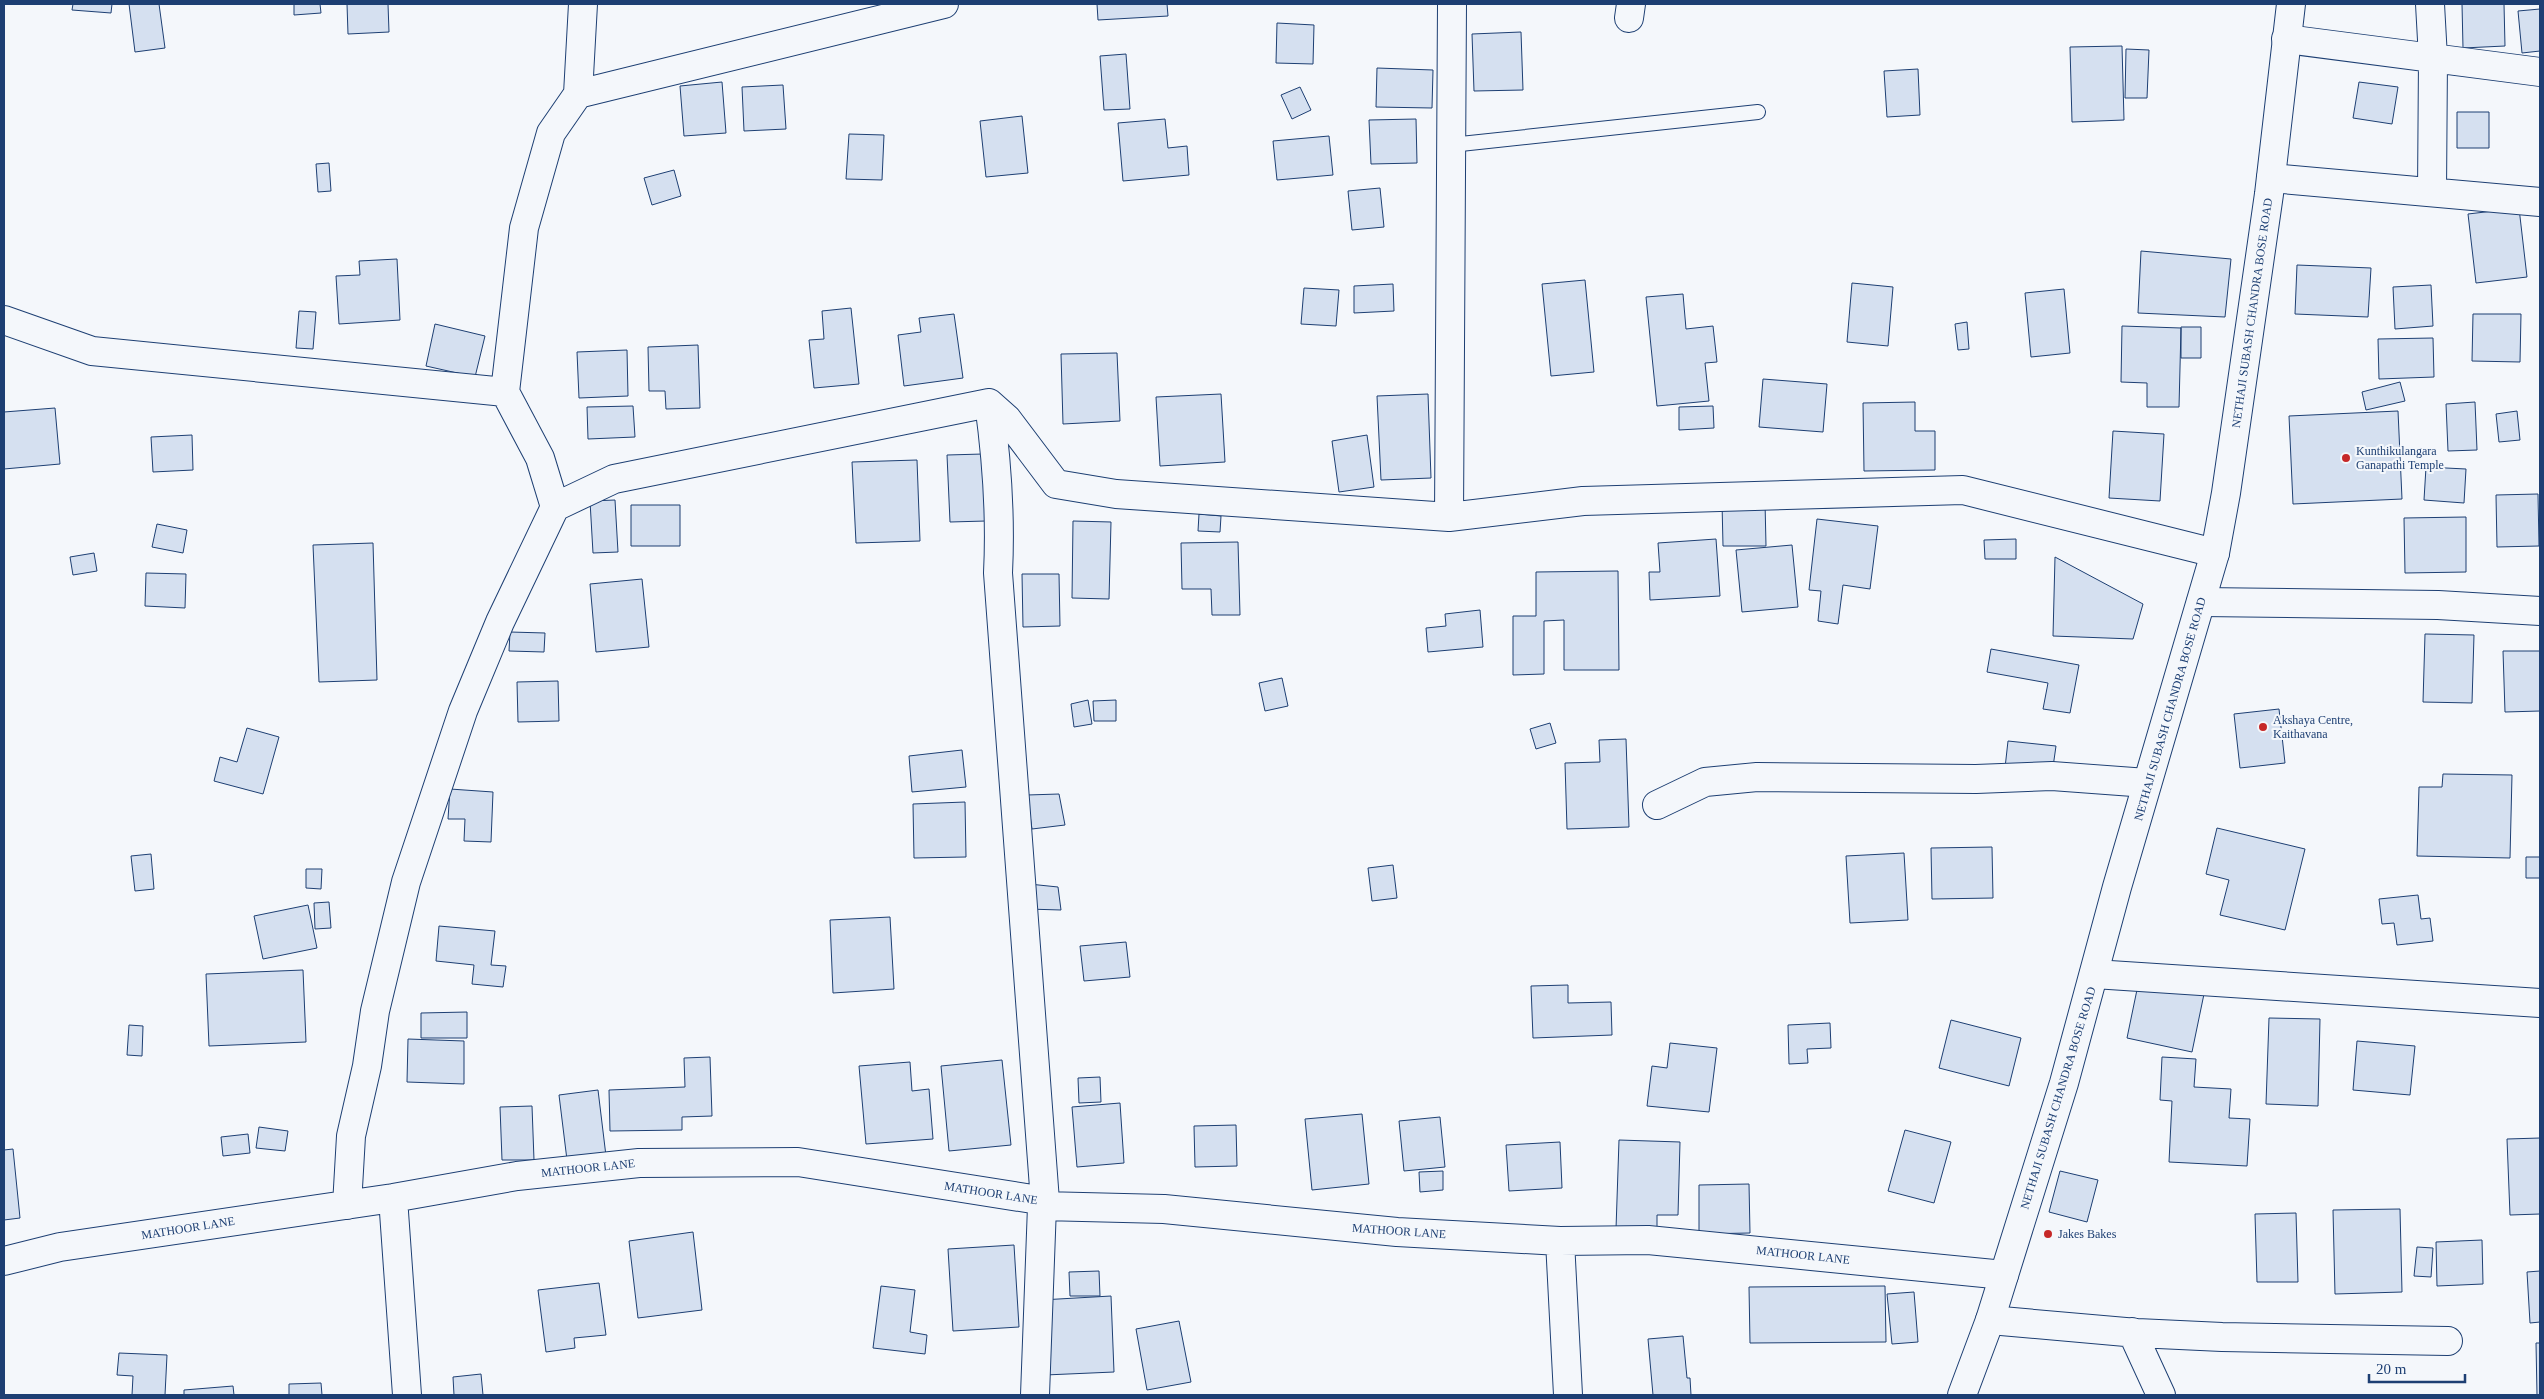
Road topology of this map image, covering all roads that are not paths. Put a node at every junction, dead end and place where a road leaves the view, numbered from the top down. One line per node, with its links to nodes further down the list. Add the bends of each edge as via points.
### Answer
1 (582, 4): 9 (street)
2 (944, 4): 9 (street)
3 (1452, 4): 11 (street)
4 (2291, 4): 6 (street, NETHAJI SUBASH CHANDRA BOSE ROAD)
5 (2430, 4): 7 (street)
6 (2286, 39): 7 (street); 12 (street, NETHAJI SUBASH CHANDRA BOSE ROAD)
7 (2433, 58): 8 (street); 13 (street)
8 (2540, 72)
9 (578, 94): 16 (street, via 551,133 524,228)
10 (1758, 112): 11 (lane)
11 (1451, 145): 19 (street)
12 (2271, 178): 13 (street); 20 (street, NETHAJI SUBASH CHANDRA BOSE ROAD)
13 (2432, 192): 14 (street)
14 (2540, 202)
15 (4, 320): 16 (street, via 92,351)
16 (505, 392): 18 (street, via 540,458)
17 (989, 403): 18 (street, via 614,478); 19 (street, via 1007,419 1056,484 1116,494); 29 (street, via 998,477 998,573)
18 (555, 507): 28 (street, via 500,622 463,710 406,882 375,1011 367,1066 351,1136)
19 (1449, 517): 20 (street, via 1583,501 1962,490)
20 (2215, 553): 21 (street, NETHAJI SUBASH CHANDRA BOSE ROAD)
21 (2201, 602): 22 (street, via 2438,605); 23 (street, NETHAJI SUBASH CHANDRA BOSE ROAD)
22 (2540, 611)
23 (2148, 783): 24 (street, via 2052,776 1976,779 1757,777 1705,782); 25 (street, NETHAJI SUBASH CHANDRA BOSE ROAD)
24 (1657, 805)
25 (2094, 974): 26 (street); 32 (street, NETHAJI SUBASH CHANDRA BOSE ROAD)
26 (2540, 1003)
27 (392, 1198): 28 (street, MATHOOR LANE); 29 (street, MATHOOR LANE, via 517,1176 640,1163 798,1162); 36 (street)
28 (347, 1204): 31 (street, MATHOOR LANE, via 60,1247)
29 (1044, 1204): 30 (street, MATHOOR LANE, via 1164,1210 1396,1232); 37 (street)
30 (1560, 1241): 32 (street, MATHOOR LANE, via 1648,1240); 38 (street)
31 (4, 1261)
32 (2004, 1275): 33 (street, NETHAJI SUBASH CHANDRA BOSE ROAD)
33 (1990, 1320): 34 (street); 39 (street, NETHAJI SUBASH CHANDRA BOSE ROAD)
34 (2132, 1332): 35 (street); 40 (street)
35 (2448, 1341)
36 (407, 1395)
37 (1035, 1395)
38 (1568, 1395)
39 (1962, 1395)
40 (2161, 1395)

